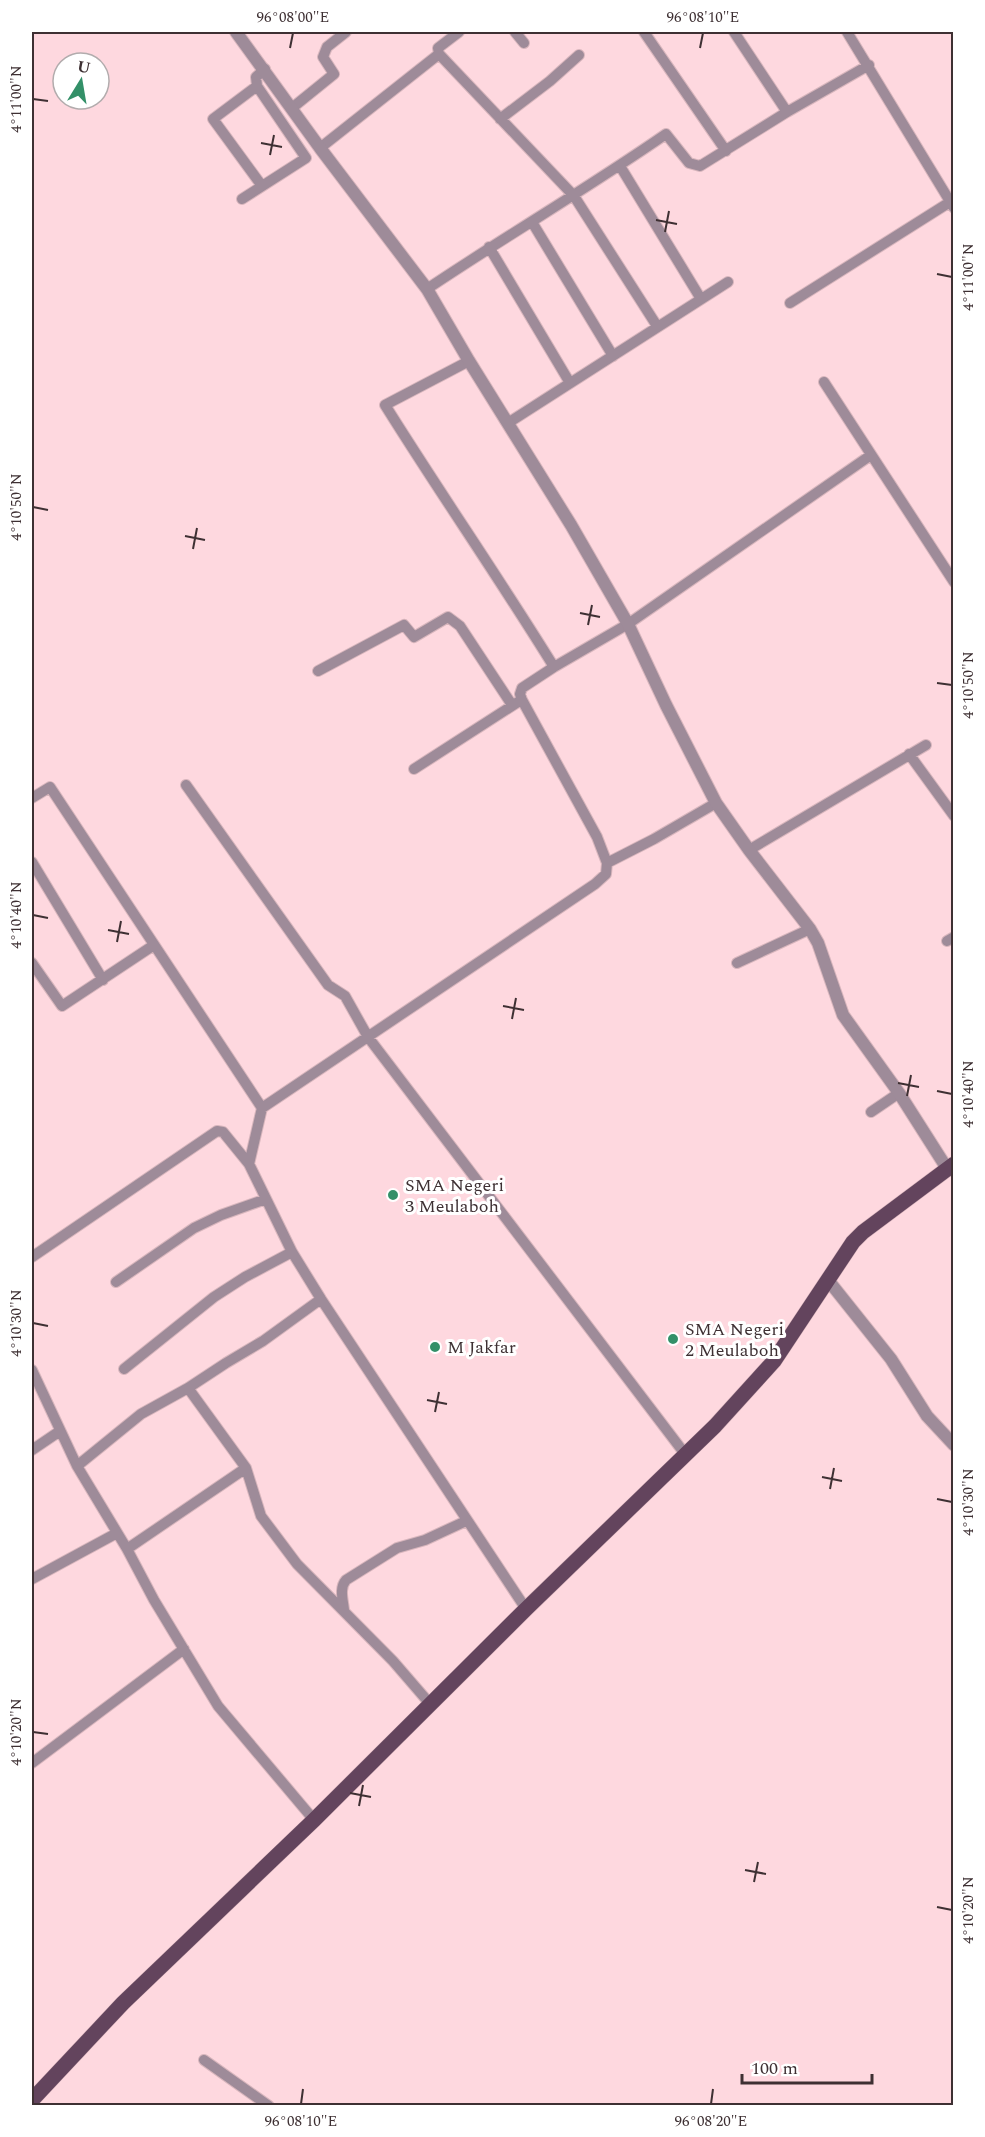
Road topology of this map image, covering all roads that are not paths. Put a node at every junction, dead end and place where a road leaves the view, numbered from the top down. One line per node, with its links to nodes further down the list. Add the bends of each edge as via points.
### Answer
1 (236, 32): 12 (street)
2 (346, 32): 14 (street, via 327,47 323,57 334,74)
3 (459, 32): 9 (street, via 438,48)
4 (515, 32): 8 (street)
5 (645, 32): 18 (street)
6 (734, 32): 15 (street)
7 (847, 32): 11 (street)
8 (524, 43)
9 (440, 54): 16 (street); 17 (street)
10 (579, 55): 16 (street)
11 (869, 65): 15 (street); 23 (street)
12 (265, 69): 13 (street, via 256,77); 14 (street)
13 (257, 86): 20 (street, via 213,119); 20 (street, via 306,158)
14 (292, 108): 17 (street)
15 (787, 112): 18 (street)
16 (500, 120): 21 (street)
17 (320, 148): 27 (street)
18 (726, 151): 19 (street, via 695,166 666,134)
19 (620, 166): 21 (street); 28 (street)
20 (262, 186): 22 (street)
21 (574, 196): 24 (street); 30 (street)
22 (242, 198)
23 (952, 205): 29 (street)
24 (532, 222): 25 (street); 31 (street)
25 (489, 247): 27 (street); 34 (street)
26 (728, 282): 28 (street)
27 (426, 289): 32 (street)
28 (701, 299): 30 (street)
29 (790, 303)
30 (657, 327): 31 (street)
31 (613, 356): 34 (street)
32 (469, 361): 35 (street); 39 (street, via 385,405)
33 (824, 382): 36 (street)
34 (570, 383): 35 (street)
35 (508, 423): 38 (street)
36 (871, 456): 37 (street); 38 (street)
37 (954, 582)
38 (628, 624): 39 (street); 48 (street)
39 (554, 667): 41 (street, via 522,688)
40 (318, 671): 42 (street, via 404,625 414,637 448,617 460,626)
41 (522, 700): 42 (street); 52 (street, via 597,837)
42 (512, 705): 45 (street)
43 (926, 745): 44 (street)
44 (909, 754): 49 (street); 50 (street)
45 (414, 769)
46 (186, 785): 58 (street, via 328,985 345,996)
47 (32, 798): 54 (street, via 50,787)
48 (716, 803): 50 (street); 52 (street)
49 (954, 816)
50 (749, 850): 53 (street)
51 (32, 862): 57 (street)
52 (607, 863): 58 (street, via 606,874 596,884)
53 (810, 929): 56 (street); 59 (street, via 843,1015)
54 (154, 945): 57 (street); 60 (street)
55 (32, 963): 57 (street, via 62,1006)
56 (737, 963)
57 (103, 980)
58 (368, 1037): 60 (street); 76 (street)
59 (899, 1093): 61 (street); 63 (street)
60 (262, 1108): 62 (street)
61 (872, 1112)
62 (249, 1164): 64 (street); 66 (street, via 223,1132 217,1131)
63 (951, 1167): 67 (main road, via 863,1232)
64 (266, 1199): 65 (street); 68 (street, via 194,1228)
65 (292, 1252): 69 (street); 71 (street, via 214,1297)
66 (32, 1257)
67 (828, 1280): 74 (street, via 891,1359 927,1416); 76 (main road, via 774,1360)
68 (116, 1282)
69 (321, 1299): 72 (street); 79 (street)
70 (32, 1370): 73 (street)
71 (124, 1370)
72 (188, 1388): 77 (street, via 141,1414); 78 (street)
73 (60, 1431): 75 (street); 77 (street)
74 (954, 1445)
75 (32, 1450)
76 (685, 1454): 83 (main road)
77 (77, 1466): 80 (street)
78 (246, 1468): 81 (street); 84 (street, via 261,1516 297,1564)
79 (466, 1521): 83 (street); 84 (street, via 397,1548 346,1580 342,1594)
80 (117, 1533): 81 (street); 82 (street)
81 (127, 1549): 85 (street)
82 (32, 1579)
83 (526, 1609): 86 (main road)
84 (344, 1611): 86 (street)
85 (184, 1649): 87 (street); 88 (street, via 218,1706)
86 (431, 1705): 88 (main road)
87 (32, 1763)
88 (314, 1820): 90 (main road, via 123,2003)
89 (204, 2060): 91 (street)
90 (33, 2096)
91 (269, 2106)

